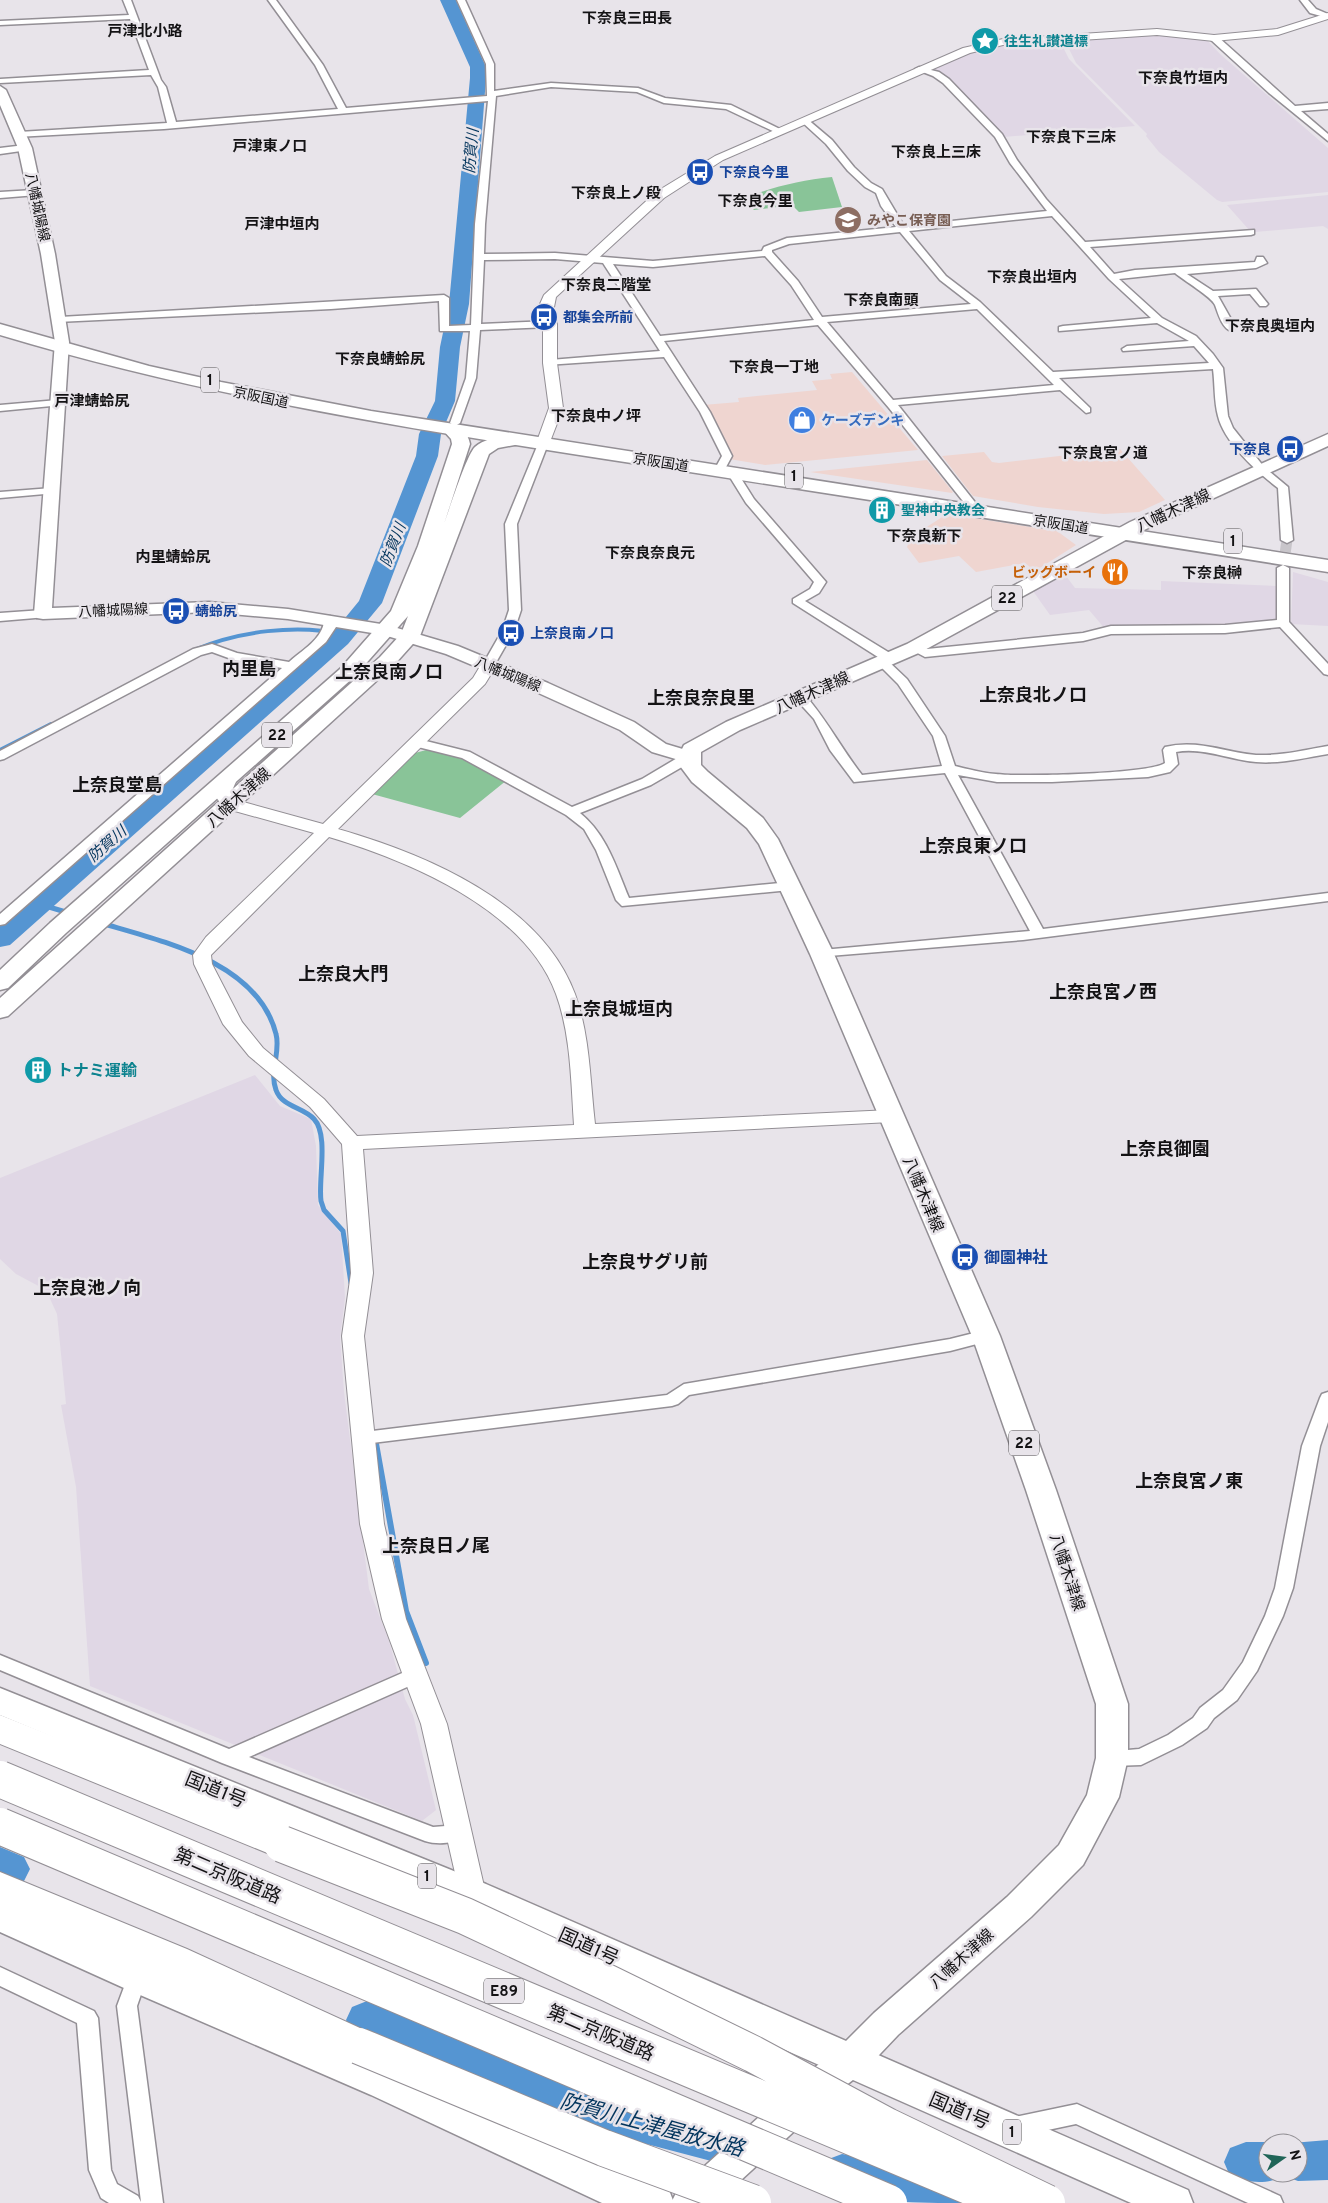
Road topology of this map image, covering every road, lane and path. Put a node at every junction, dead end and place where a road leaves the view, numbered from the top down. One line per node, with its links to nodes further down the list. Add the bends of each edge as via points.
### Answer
1 (126, 0): 6 (street)
2 (272, 0): 16 (street, via 319,65)
3 (461, 0): 13 (street, via 490,64)
4 (1304, 0): 5 (street, via 1313,11)
5 (1328, 16): 8 (street, via 1278,32)
6 (133, 17): 7 (street); 10 (street)
7 (0, 23)
8 (1214, 38): 9 (street, via 1156,32 1003,42 967,50); 15 (street)
9 (919, 70): 17 (street); 25 (street, via 936,74 999,136 1013,161)
10 (154, 72): 11 (street); 18 (street, via 162,87)
11 (0, 81)
12 (0, 90): 21 (main road, 八幡城陽線)
13 (490, 96): 16 (street); 19 (street, via 551,85 638,90 664,100 728,107); 30 (street)
14 (1328, 106): 15 (street)
15 (1293, 109): 20 (street)
16 (343, 111): 18 (street)
17 (806, 121): 19 (street); 26 (street, via 851,169 878,191)
18 (172, 125): 21 (street)
19 (780, 131): 32 (street, via 740,147 660,195)
20 (1328, 138)
21 (22, 142): 22 (street); 23 (main road, 八幡城陽線)
22 (0, 151)
23 (34, 193): 24 (street); 39 (main road, 八幡城陽線)
24 (0, 195)
25 (1054, 213): 26 (street); 28 (street)
26 (902, 229): 29 (street, via 787,241 771,246); 38 (street, via 943,278)
27 (1250, 232): 28 (street)
28 (1084, 244): 35 (street)
29 (768, 253): 33 (street, via 653,264); 41 (street, via 795,282)
30 (479, 257): 32 (street, via 555,256); 44 (street)
31 (1260, 259): 34 (street, via 1262,263 1256,265)
32 (590, 261): 33 (street); 43 (street, via 550,295 546,304)
33 (607, 262): 48 (street)
34 (1178, 271): 35 (street); 36 (street)
35 (1112, 277): 40 (street)
36 (1211, 294): 37 (street, via 1253,290); 45 (street)
37 (1263, 304)
38 (979, 306): 41 (street); 55 (street)
39 (60, 320): 44 (street, via 444,298 444,329); 50 (main road, 八幡城陽線)
40 (1159, 320): 46 (street); 49 (street)
41 (820, 321): 48 (street); 57 (street)
42 (0, 322): 50 (highway, 京阪国道 / 1)
43 (550, 324): 44 (street); 53 (street)
44 (475, 328): 61 (street, via 471,378)
45 (1231, 328)
46 (1063, 329)
47 (0, 330): 50 (highway, 京阪国道 / 1)
48 (658, 339): 52 (street)
49 (1196, 343): 51 (street); 54 (street)
50 (62, 346): 58 (main road, 八幡城陽線); 61 (highway, 京阪国道 / 1, via 162,376 287,402)
51 (1127, 349)
52 (668, 354): 53 (street); 65 (street, via 728,456)
53 (550, 363): 64 (street, via 556,408)
54 (1217, 366): 55 (street); 66 (street, via 1228,429)
55 (1051, 375): 56 (street)
56 (1062, 387): 57 (street); 60 (street)
57 (890, 403): 69 (street)
58 (58, 404): 59 (street); 67 (main road, 八幡城陽線)
59 (0, 408)
60 (1086, 410)
61 (451, 426): 63 (highway, 京阪国道 / 1); 64 (highway, 京阪国道 / 1); 79 (main road, 八幡木津線 / 22, via 460,437 461,444 418,571 400,613)
62 (1328, 439): 66 (main road, 八幡木津線 / 22)
63 (514, 440): 64 (highway, 京阪国道 / 1); 80 (main road, 八幡木津線 / 22, via 493,444 481,451)
64 (544, 441): 65 (highway, 京阪国道 / 1); 84 (street, via 511,524 515,610 508,631)
65 (728, 469): 69 (highway, 京阪国道 / 1); 70 (highway, 京阪国道 / 1); 82 (street, via 750,501 820,582 815,591 797,601)
66 (1260, 469): 70 (main road, 八幡木津線 / 22); 71 (street, via 1283,487)
67 (52, 491): 68 (street); 75 (main road, 八幡城陽線)
68 (0, 495)
69 (970, 502): 70 (highway, 京阪国道 / 1)
70 (1130, 530): 72 (highway, 京阪国道 / 1); 73 (highway, 京阪国道 / 1); 81 (main road, 八幡木津線 / 22)
71 (1287, 540)
72 (1328, 557)
73 (1328, 566)
74 (1283, 568): 78 (street)
75 (42, 614): 76 (street); 77 (main road, 八幡城陽線, via 209,607)
76 (0, 617)
77 (330, 620): 79 (main road, 八幡城陽線); 83 (street, via 330,627 322,639)
78 (1283, 623): 81 (street, via 1226,629 1111,630 1083,637 924,653); 85 (street)
79 (378, 629): 80 (main road, 八幡城陽線); 92 (main road, 八幡木津線 / 22, via 347,673)
80 (410, 636): 84 (main road, 八幡城陽線); 93 (main road, 八幡木津線 / 22, via 387,661)
81 (914, 648): 82 (main road, 八幡木津線 / 22)
82 (885, 660): 86 (main road, 八幡木津線 / 22); 91 (street, via 920,704 939,736)
83 (292, 666): 89 (street, via 234,656 212,648 197,652); 98 (street)
84 (488, 666): 87 (street, via 479,681); 90 (main road, 八幡城陽線, via 627,726 659,748)
85 (1328, 671)
86 (800, 697): 90 (main road, 八幡木津線 / 22, via 705,740 691,750); 91 (street, via 819,718 836,750 859,779)
87 (418, 743): 94 (street, via 466,755); 95 (street)
88 (1328, 750): 91 (street, via 1266,759 1182,746 1169,750 1172,764 1165,770 1052,778 997,778)
89 (0, 756)
90 (688, 757): 94 (street, via 674,768 636,787); 96 (main road, 八幡木津線 / 22, via 700,777 755,823 770,844)
91 (949, 769): 99 (street)
92 (229, 777): 93 (street, via 222,793); 101 (main road, 八幡木津線 / 22)
93 (230, 804): 95 (street); 102 (main road, 八幡木津線 / 22)
94 (571, 812): 96 (street, via 589,827 627,903)
95 (324, 831): 104 (street, via 434,869 491,903 538,948 559,977 573,1019); 105 (street, via 202,955 203,964 233,1024 256,1052 317,1103)
96 (790, 886): 100 (main road, 八幡木津線 / 22)
97 (1328, 897): 99 (street)
98 (0, 921)
99 (1039, 934): 100 (street)
100 (822, 954): 103 (main road, 八幡木津線 / 22)
101 (0, 983)
102 (0, 1011)
103 (891, 1116): 104 (street); 106 (main road, 八幡木津線 / 22)
104 (585, 1130): 105 (street)
105 (352, 1144): 108 (street, via 362,1274 352,1336)
106 (986, 1336): 108 (street, via 684,1390 672,1400); 114 (main road, 八幡木津線 / 22, via 1112,1704)
107 (1328, 1398): 114 (street, via 1311,1446 1284,1588 1250,1666 1230,1695 1207,1713 1200,1723 1175,1740 1141,1757)
108 (364, 1438): 110 (street, via 372,1524 394,1619)
109 (0, 1662): 113 (street)
110 (416, 1675): 113 (street); 117 (street, via 434,1724)
111 (0, 1701): 119 (highway, 国道1号 / 1)
112 (0, 1729): 132 (highway, bridge, via 465,1916 753,2054 886,2126)
113 (229, 1757): 117 (street, via 432,1835)
114 (1112, 1758): 123 (main road, 八幡木津線 / 22, via 1103,1797 1071,1855)
115 (0, 1779): 131 (highway, 第二京阪道路 / E89, bridge)
116 (0, 1826): 130 (highway, bridge)
117 (458, 1833): 119 (street)
118 (0, 1888): 129 (highway, bridge, via 524,2118)
119 (473, 1895): 123 (highway, 国道1号 / 1)
120 (0, 1915): 122 (highway)
121 (0, 1976): 127 (street, via 87,2018 100,2170 109,2191)
122 (137, 1977): 126 (street, via 127,2006); 128 (highway, via 384,2083 616,2190)
123 (836, 2072): 124 (highway, 国道1号 / 1); 125 (main road, 八幡木津線 / 22, bridge)
124 (1004, 2129): 133 (highway, 国道1号 / 1); 134 (street, via 1077,2114)
125 (695, 2198)
126 (148, 2202)
127 (130, 2203)
128 (655, 2203)
129 (753, 2203)
130 (889, 2203)
131 (1009, 2203)
132 (1046, 2203)
133 (1174, 2203)
134 (1272, 2203)

